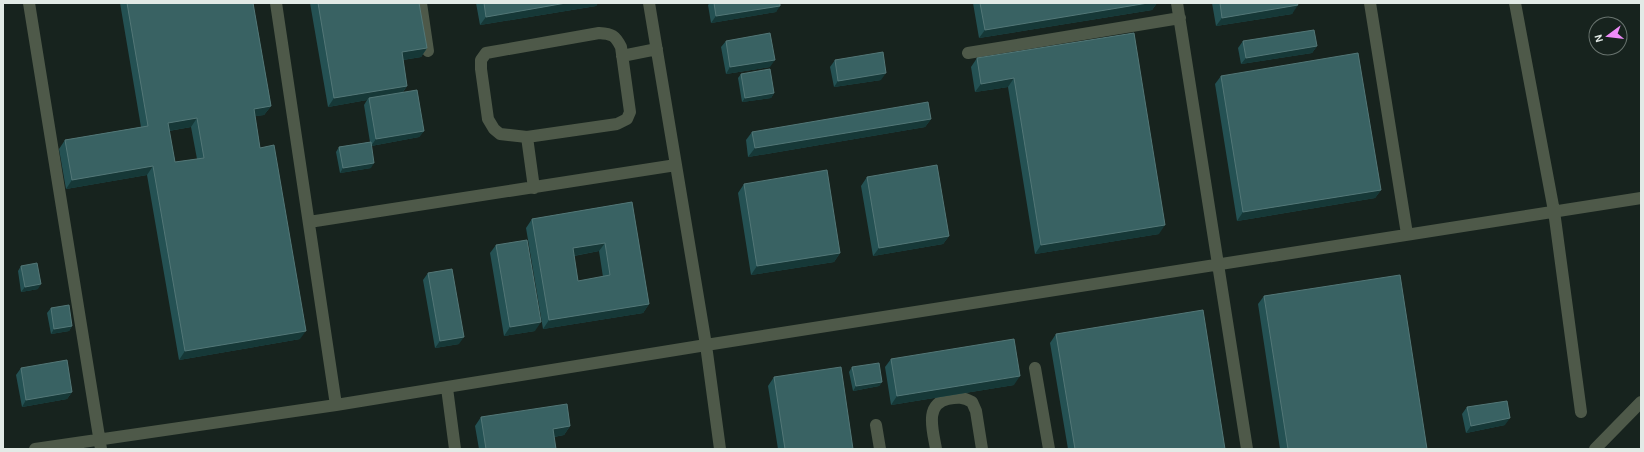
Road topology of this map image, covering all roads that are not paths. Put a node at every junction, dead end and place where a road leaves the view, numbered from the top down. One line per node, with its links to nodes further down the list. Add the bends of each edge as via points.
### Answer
1 (29, 3): 28 (street)
2 (276, 3): 18 (street)
3 (421, 3): 10 (street)
4 (649, 3): 9 (street)
5 (1177, 3): 8 (street)
6 (1370, 3): 19 (street)
7 (1515, 3): 17 (street)
8 (1180, 18): 11 (street); 20 (street)
9 (657, 50): 12 (street); 14 (street)
10 (428, 51)
11 (968, 53)
12 (622, 56): 13 (street, via 630,112 627,119 617,124); 13 (street, via 616,38 598,33 486,53 481,60 481,69 488,119 500,134)
13 (527, 137): 15 (street)
14 (676, 165): 15 (street); 21 (street)
15 (534, 188): 18 (street)
16 (1641, 198): 17 (street)
17 (1554, 211): 19 (street); 26 (street)
18 (309, 222): 25 (street)
19 (1407, 234): 20 (street)
20 (1218, 264): 21 (street); 36 (street)
21 (706, 345): 23 (street); 31 (street)
22 (1035, 368): 35 (street)
23 (447, 388): 25 (street); 30 (street)
24 (1641, 402): 37 (street)
25 (336, 405): 28 (street)
26 (1581, 412)
27 (876, 425): 32 (street)
28 (100, 444): 29 (street)
29 (35, 449)
30 (455, 449)
31 (720, 449)
32 (880, 449)
33 (936, 449): 34 (street, via 931,415 934,407 941,401 959,397 972,402 976,411)
34 (982, 449)
35 (1049, 449)
36 (1247, 449)
37 (1594, 449)

